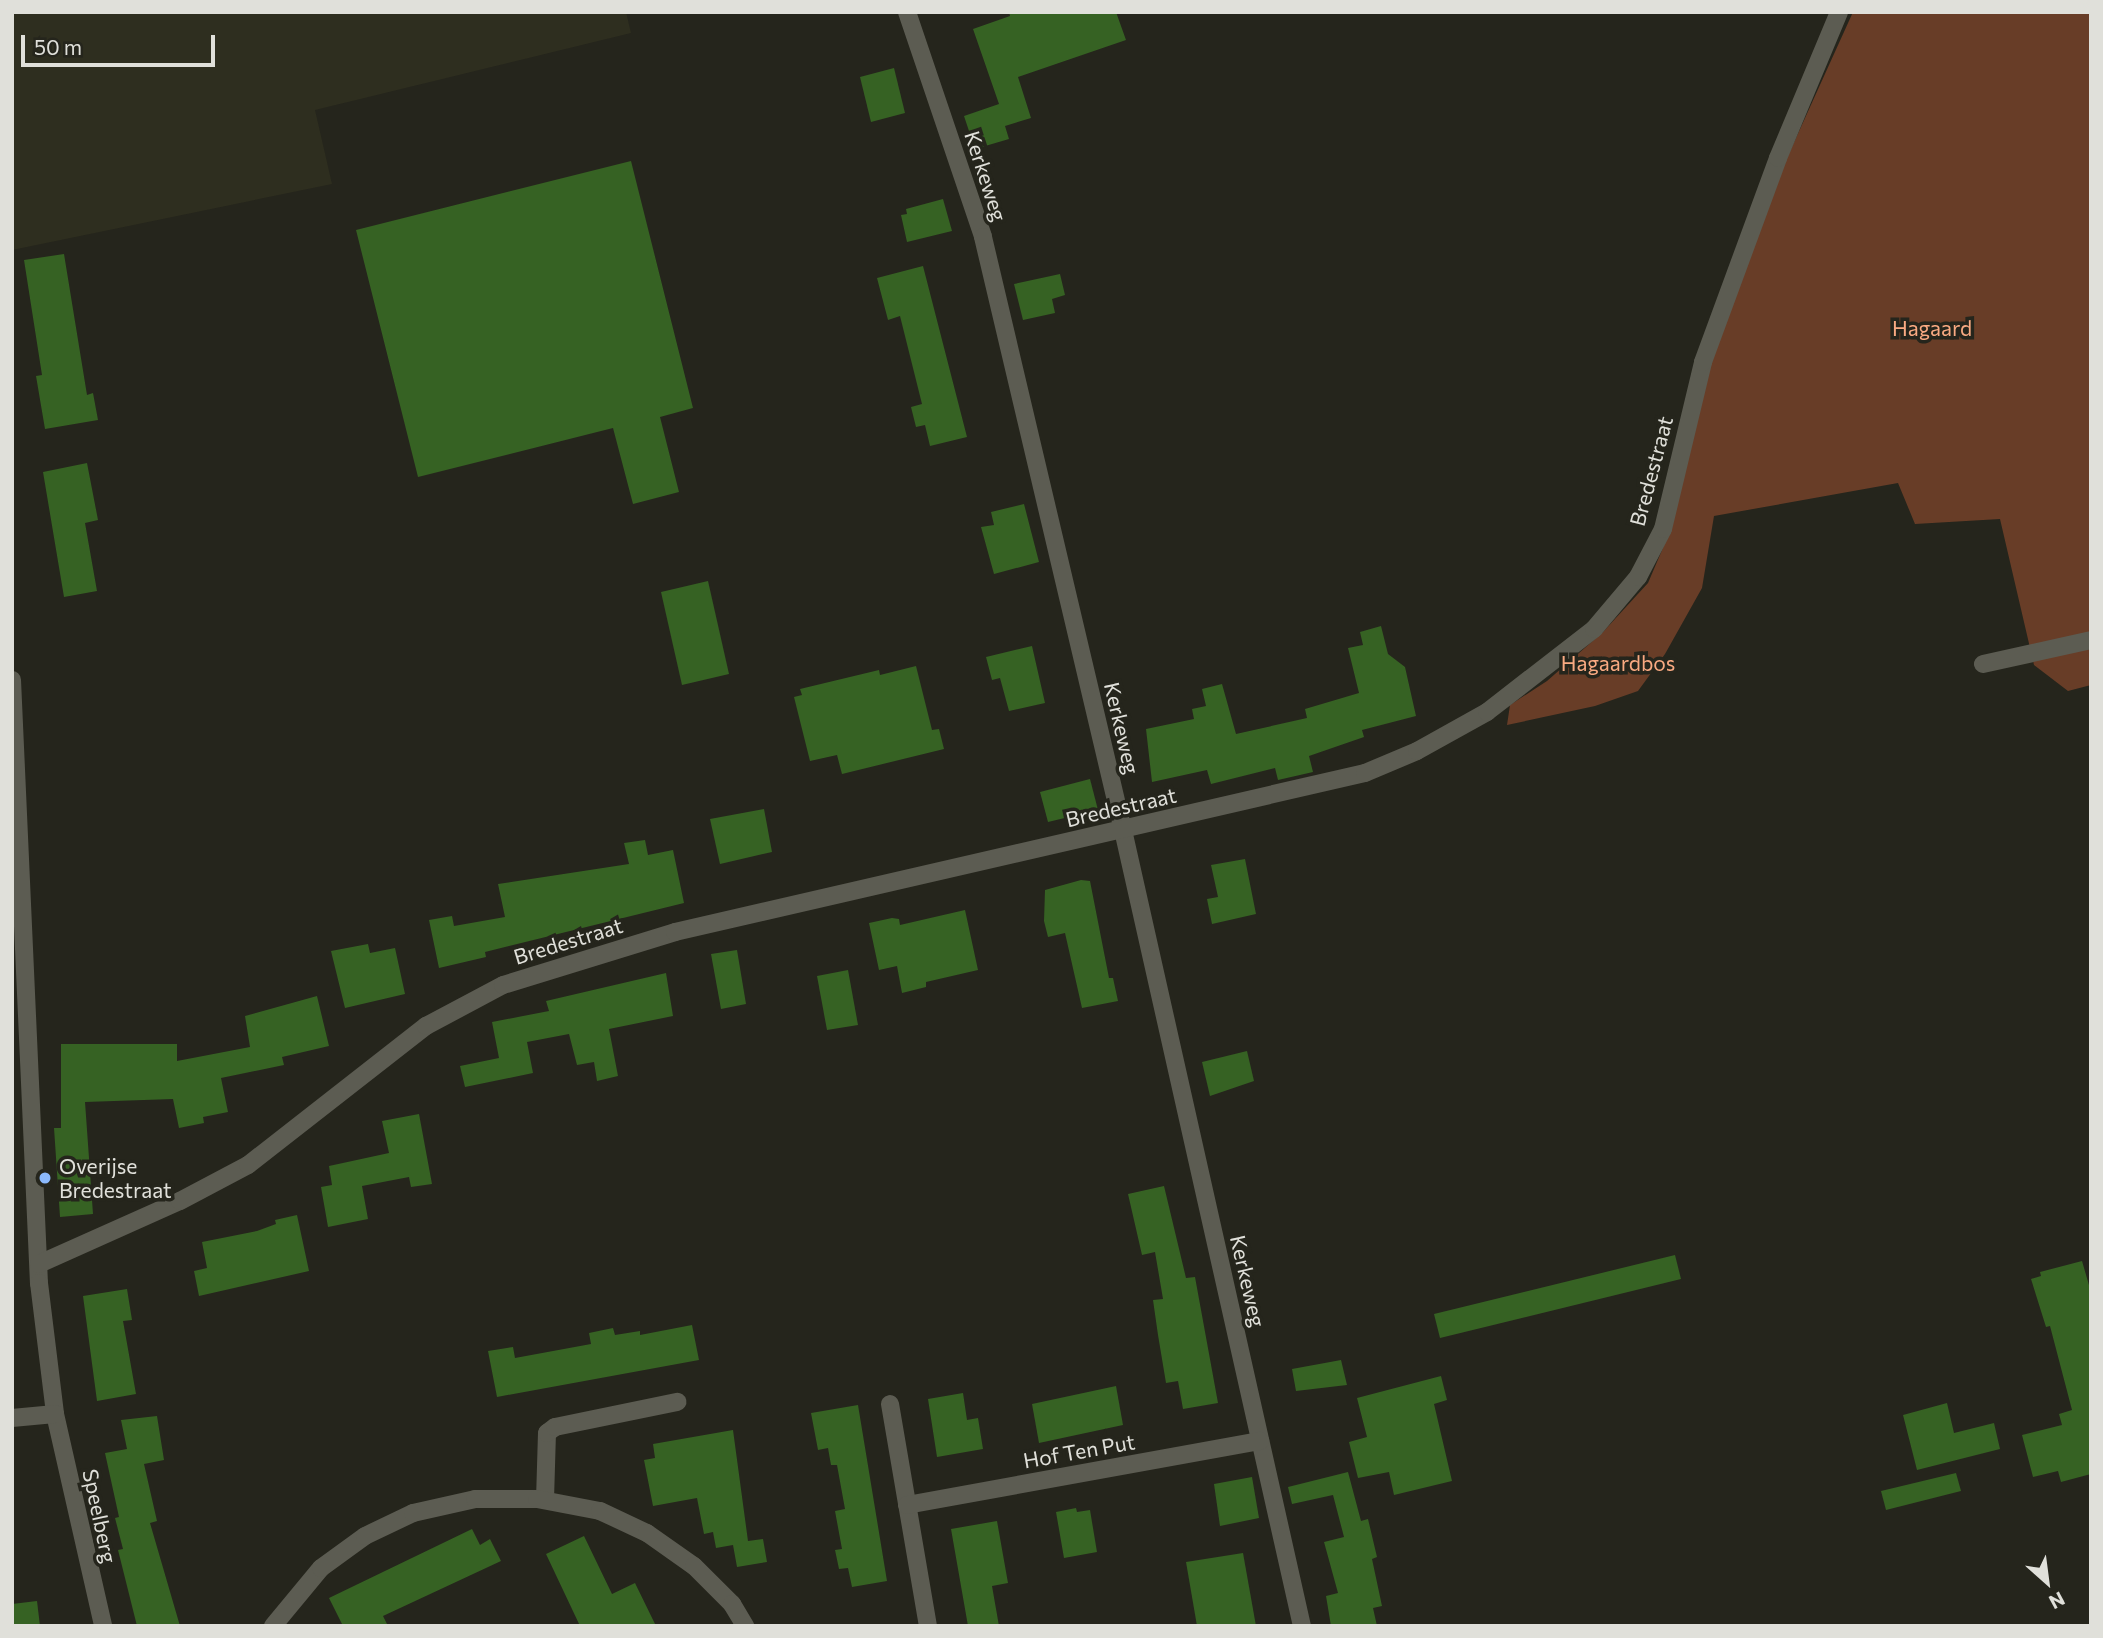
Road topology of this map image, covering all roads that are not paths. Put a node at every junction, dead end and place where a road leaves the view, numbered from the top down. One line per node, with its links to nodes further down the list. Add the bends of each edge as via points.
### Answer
1 (907, 12): 6 (street, Kerkeweg, via 983,237)
2 (1839, 12): 6 (street, Bredestraat, via 1703,362 1662,529 1638,578 1594,629 1488,712 1417,751 1365,773 1308,789)
3 (2091, 640): 4 (street)
4 (1983, 663)
5 (12, 680): 7 (street, Speelberg)
6 (1123, 830): 7 (street, Bredestraat, via 675,932 503,985 426,1026 248,1166 180,1202); 12 (street, Kerkeweg)
7 (38, 1264): 10 (street, Speelberg)
8 (677, 1402): 13 (street, via 555,1427 547,1433)
9 (890, 1404): 14 (street)
10 (55, 1414): 11 (street); 15 (street, Speelberg)
11 (12, 1418)
12 (1260, 1441): 14 (street, Hof Ten Put); 19 (street, Kerkeweg)
13 (545, 1500): 16 (street, via 475,1499 412,1513 365,1536 321,1568); 17 (street, via 600,1511 647,1534 694,1566 732,1604)
14 (907, 1505): 18 (street)
15 (103, 1626)
16 (273, 1626)
17 (745, 1626)
18 (928, 1626)
19 (1302, 1626)

